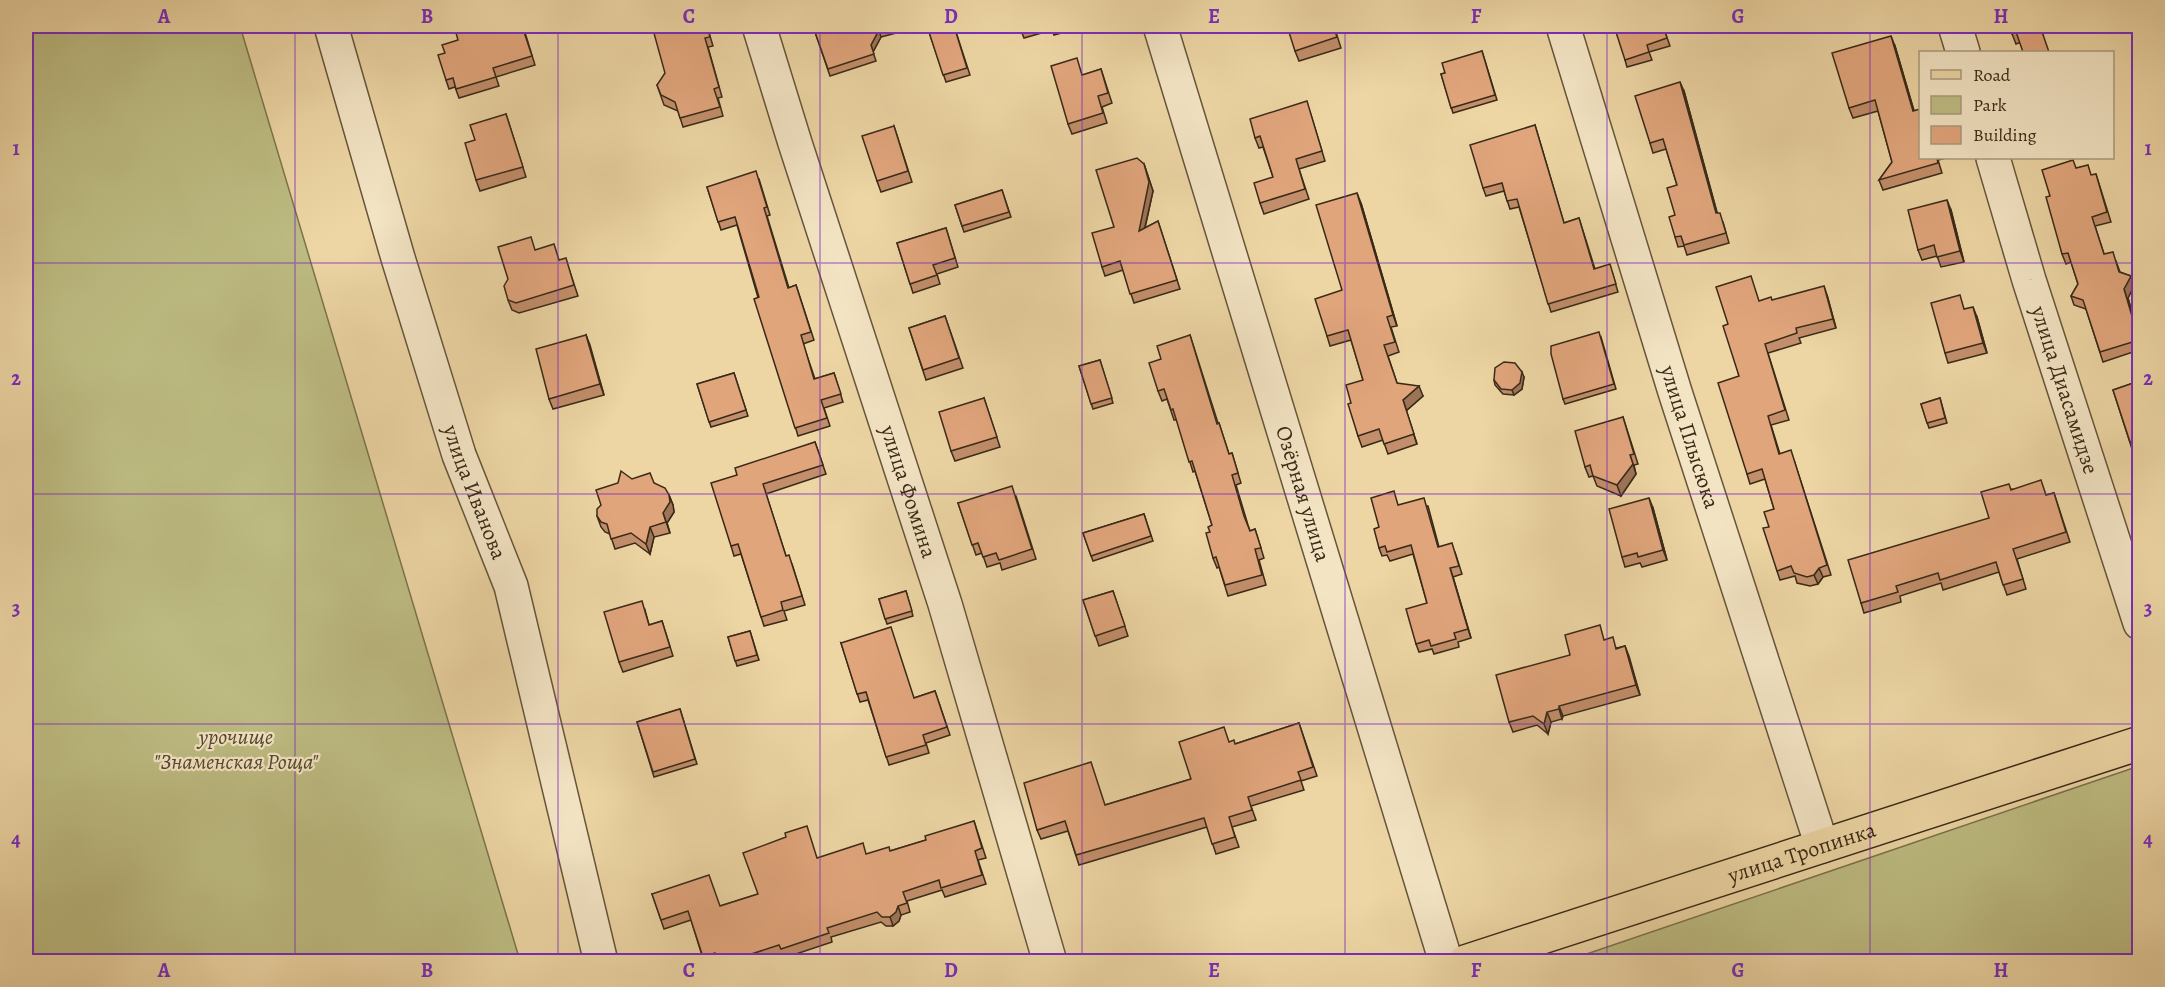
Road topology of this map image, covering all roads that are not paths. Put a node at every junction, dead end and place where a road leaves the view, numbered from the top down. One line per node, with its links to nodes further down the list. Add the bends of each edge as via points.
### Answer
1 (331, 26): 11 (street, улица Иванова, via 459,455 511,586)
2 (759, 26): 12 (street, улица Фомина, via 945,604)
3 (1160, 26): 13 (street, Озёрная улица)
4 (1563, 26): 10 (street, улица Плысюка, via 1675,392)
5 (1955, 26): 6 (street)
6 (1963, 51)
7 (1993, 159): 8 (street, улица Диасамидзе)
8 (2139, 623)
9 (2139, 743): 10 (main road, улица Тропинка)
10 (1822, 846): 14 (main road, улица Тропинка)
11 (601, 962)
12 (1050, 962)
13 (1446, 962)
14 (1465, 962)

